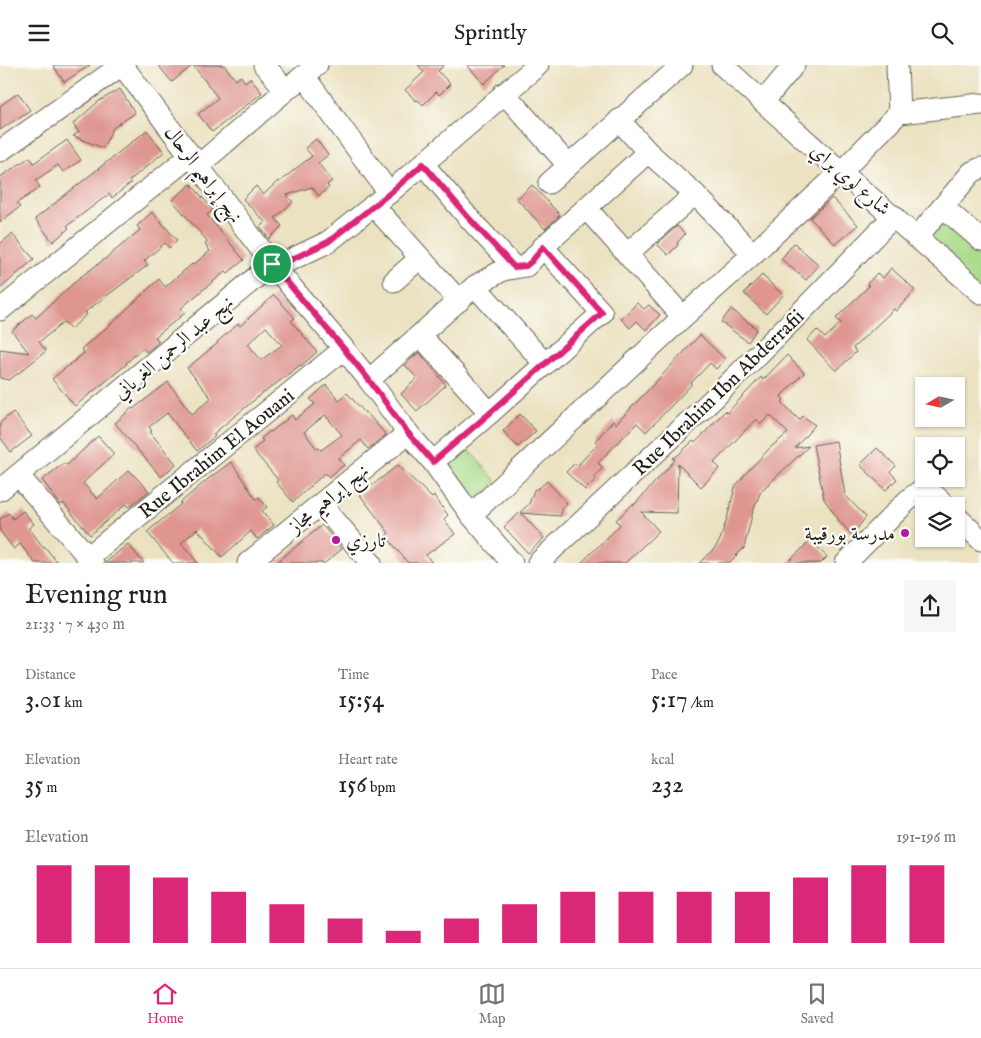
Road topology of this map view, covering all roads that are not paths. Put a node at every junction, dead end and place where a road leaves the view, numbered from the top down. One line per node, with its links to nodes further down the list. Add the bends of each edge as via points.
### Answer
1 (122, 65): 15 (street); 17 (street, نهج إبراهيم الرحال)
2 (264, 65): 9 (street)
3 (538, 65): 10 (street, نهج عبد الرحمن الغرياني)
4 (682, 65): 14 (street)
5 (722, 65): 11 (street, شارع لوي براي)
6 (794, 65): 11 (street)
7 (897, 65): 13 (street)
8 (310, 70): 9 (street); 24 (street)
9 (286, 90): 17 (street)
10 (504, 93): 18 (street, نهج عبد الرحمن الغرياني); 19 (street)
11 (763, 101): 21 (street, شارع لوي براي)
12 (981, 104): 13 (street)
13 (899, 113): 21 (street)
14 (619, 120): 16 (street); 19 (street)
15 (0, 151)
16 (648, 152): 23 (street); 26 (street)
17 (194, 161): 34 (street, نهج إبراهيم الرحال); 40 (street)
18 (423, 164): 24 (street, نهج عبد الرحمن الغرياني); 35 (street)
19 (568, 165): 22 (street)
20 (981, 168): 25 (street, via 972,172)
21 (841, 171): 27 (street, شارع لوي براي); 32 (street)
22 (549, 183)
23 (695, 194): 31 (street); 32 (street)
24 (381, 199): 33 (street); 34 (street, نهج عبد الرحمن الغرياني, via 328,242 286,262)
25 (943, 207): 28 (street); 29 (street)
26 (586, 208): 30 (street); 31 (street)
27 (894, 216): 28 (street, شارع لوي براي); 60 (street, Rue Ibrahim Ibn Abderrafii, via 721,391)
28 (917, 237): 38 (street, شارع لوي براي)
29 (981, 240)
30 (543, 247): 35 (street, via 526,266); 44 (street, via 602,313)
31 (627, 254): 41 (street)
32 (754, 254): 41 (street)
33 (420, 258): 36 (street); 39 (street)
34 (272, 264): 43 (street, نهج إبراهيم الرحال); 49 (street, نهج عبد الرحمن الغرياني)
35 (514, 267): 37 (street)
36 (394, 281)
37 (475, 286): 39 (street); 44 (street)
38 (981, 293)
39 (459, 301): 42 (street)
40 (0, 310)
41 (683, 317): 53 (street)
42 (420, 335): 45 (street); 46 (street)
43 (344, 349): 45 (street, نهج إبراهيم الرحال); 56 (street, Rue Ibrahim El Aouani)
44 (545, 364): 46 (street)
45 (369, 380): 47 (street, نهج إبراهيم الرحال)
46 (490, 413): 48 (street)
47 (408, 433): 48 (street, نهج إبراهيم الرحال); 52 (street, نهج إبراهيم مجاز)
48 (433, 462): 53 (street, نهج إبراهيم الرحال)
49 (19, 476): 50 (street, نهج عبد الرحمن الغرياني); 56 (street)
50 (0, 491)
51 (936, 497): 61 (street, via 920,491)
52 (321, 504): 57 (street, نهج إبراهيم مجاز); 58 (street)
53 (470, 515): 59 (street, نهج إبراهيم الرحال)
54 (965, 525): 55 (street)
55 (981, 540)
56 (90, 560)
57 (248, 563)
58 (370, 563)
59 (512, 563)
60 (538, 563)
61 (846, 563)

